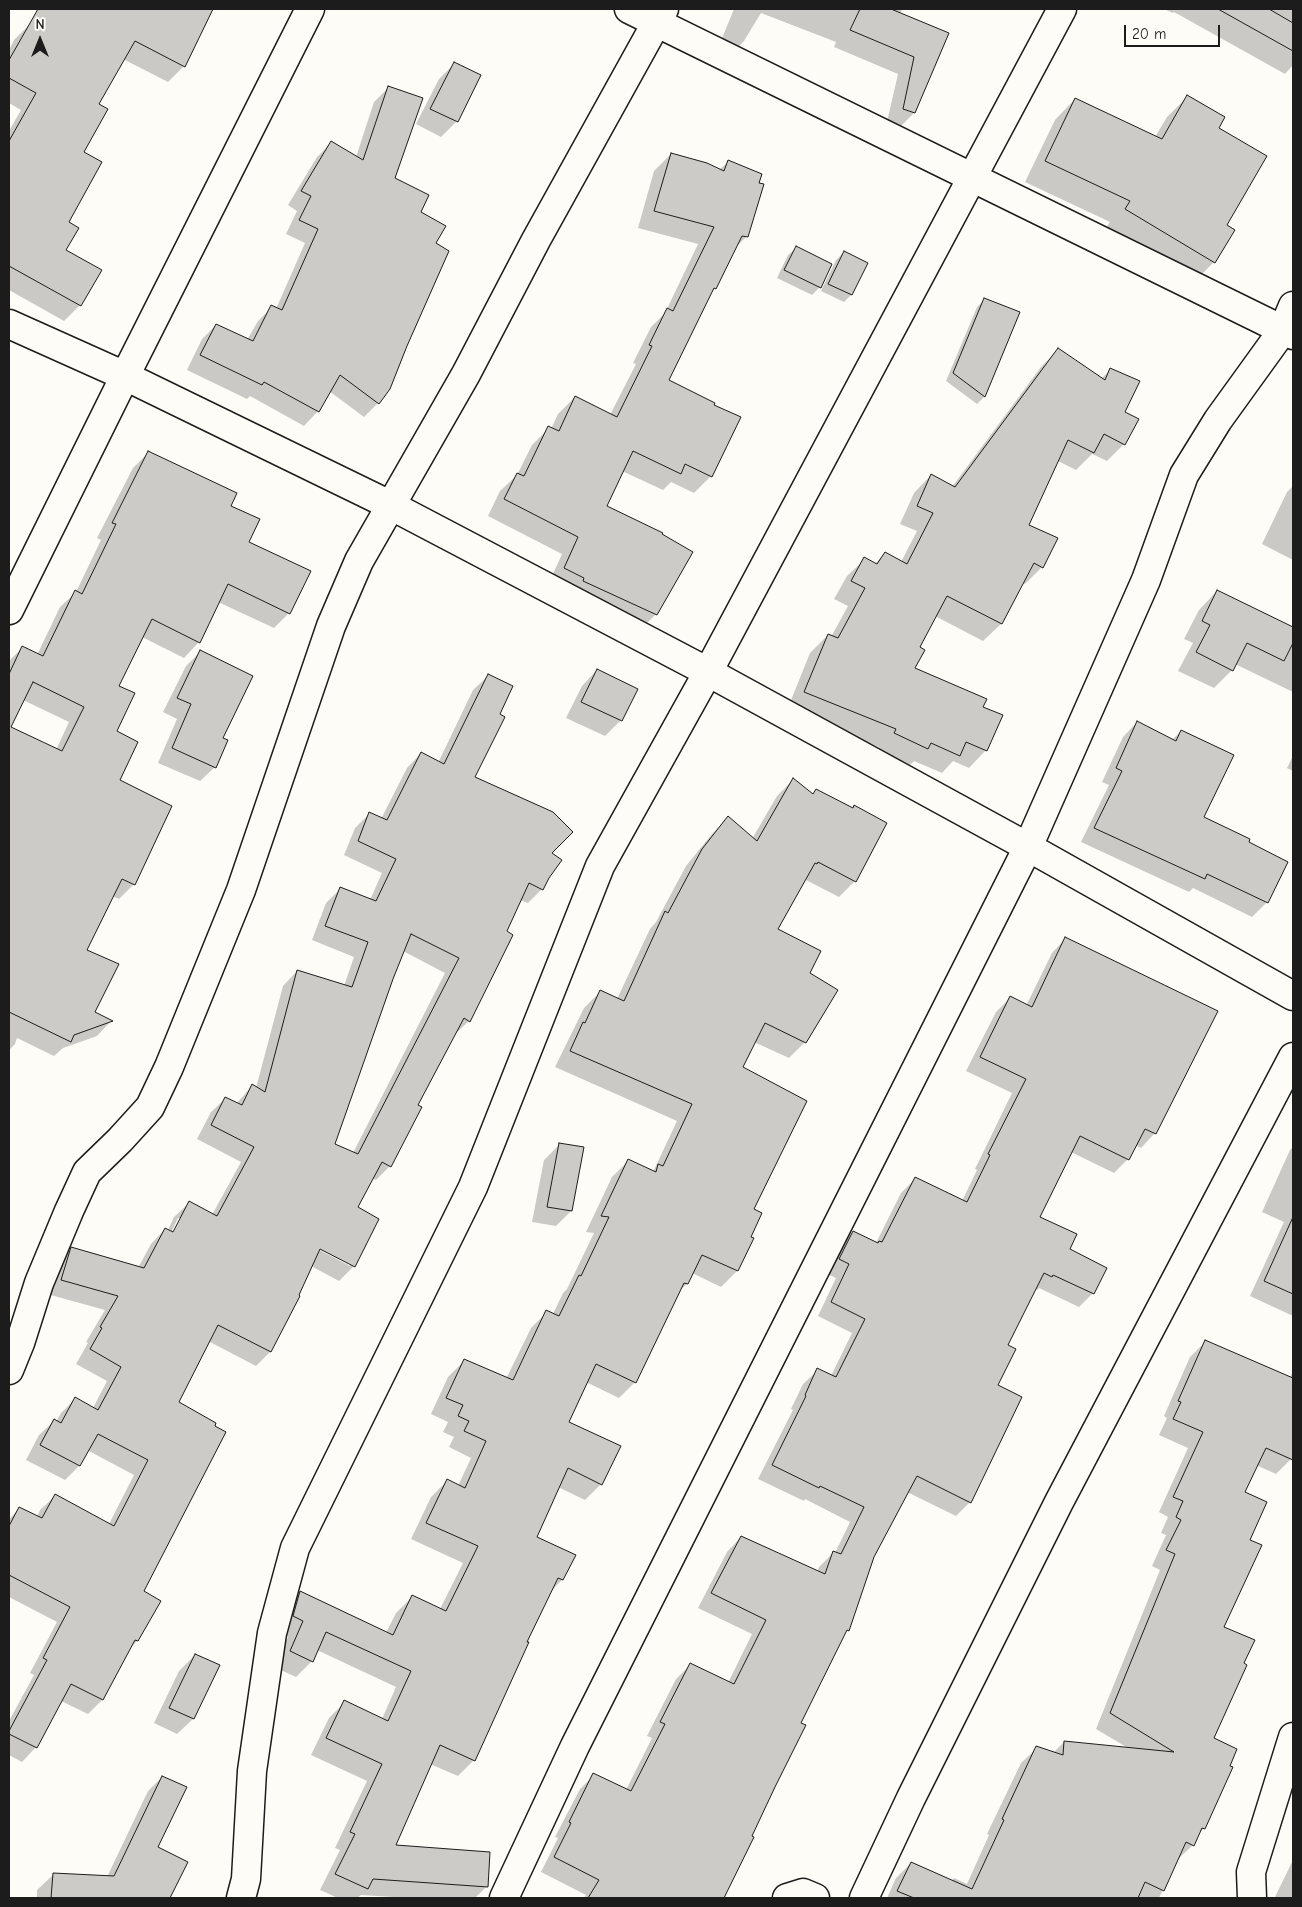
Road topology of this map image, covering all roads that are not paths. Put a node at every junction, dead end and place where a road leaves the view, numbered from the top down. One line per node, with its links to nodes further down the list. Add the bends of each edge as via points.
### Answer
1 (310, 9): 8 (street)
2 (629, 9): 4 (street)
3 (1062, 9): 5 (street)
4 (661, 16): 5 (street); 9 (street, via 536,240 466,374)
5 (972, 177): 7 (street); 11 (street)
6 (9, 324): 8 (street)
7 (1290, 324): 12 (street, via 1218,420 1184,475 1146,580)
8 (125, 376): 9 (street); 10 (street)
9 (390, 505): 11 (street); 15 (street, via 359,561 331,626 241,890 169,1067 150,1107 87,1172 39,1283)
10 (9, 610)
11 (708, 672): 12 (street); 17 (street, via 600,866 473,1187 295,1548 272,1633 252,1771 246,1879)
12 (1028, 847): 13 (street); 18 (street, via 580,1738)
13 (1293, 996)
14 (1293, 1057): 21 (street, via 1059,1502)
15 (9, 1370)
16 (1293, 1737): 22 (street, via 1251,1872)
17 (241, 1898)
18 (504, 1898)
19 (788, 1898): 20 (street, via 803,1893)
20 (816, 1898)
21 (864, 1898)
22 (1252, 1898)

